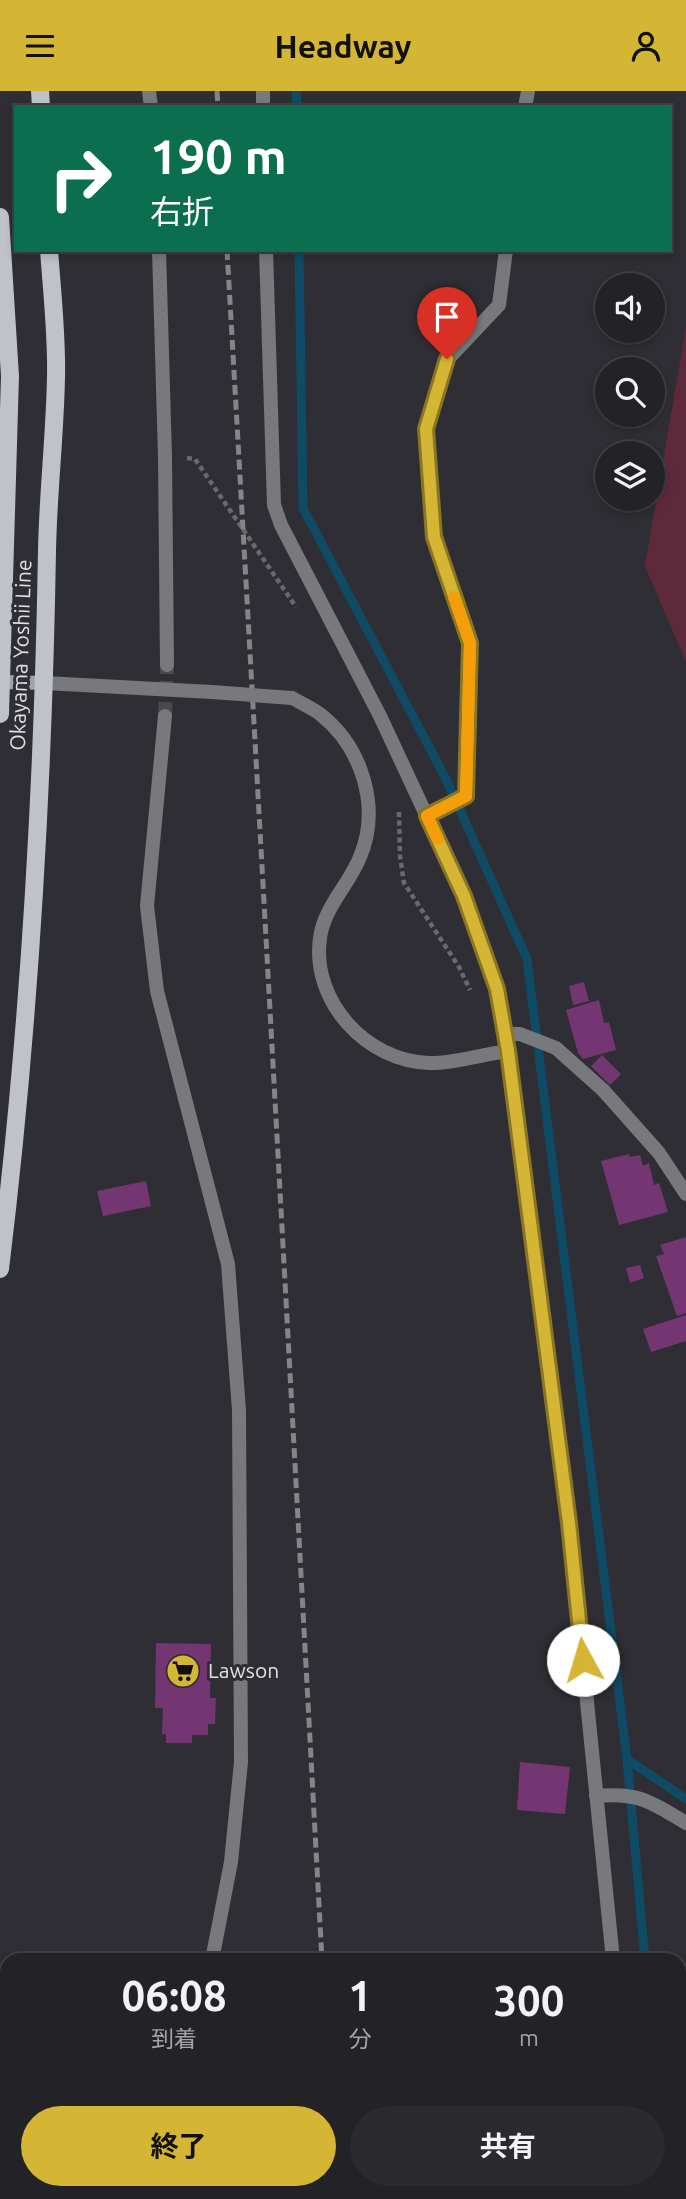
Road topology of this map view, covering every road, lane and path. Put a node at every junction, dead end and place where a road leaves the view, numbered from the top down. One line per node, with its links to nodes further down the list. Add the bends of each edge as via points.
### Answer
1 (0, 217): 7 (main road, Okayama Yoshii Line, via 10,376)
2 (49, 252): 8 (main road, Okayama Yoshii Line, via 56,376)
3 (159, 252): 6 (street)
4 (266, 252): 11 (street, via 274,505)
5 (506, 252): 11 (street, via 499,305 447,359 426,429 434,537 470,643 466,796)
6 (167, 665)
7 (1, 682): 8 (main road); 9 (main road, Okayama Yoshii Line)
8 (45, 683): 13 (street, bridge, via 292,698 320,713 346,740 364,773 368,806 360,858 325,918 319,939 327,992 339,1016 381,1051 402,1058 429,1063); 15 (main road, Okayama Yoshii Line, via 18,1112)
9 (0, 714)
10 (164, 716): 18 (street, via 149,918 157,991 228,1264 239,1410 241,1762 231,1862)
11 (427, 816): 12 (street, via 464,896 497,989)
12 (505, 1034): 13 (street); 14 (street, via 520,1034 556,1048 613,1101 659,1153)
13 (508, 1051): 16 (street, via 569,1523)
14 (686, 1193)
15 (0, 1269)
16 (597, 1796): 17 (street, via 645,1799); 19 (street)
17 (686, 1823)
18 (213, 1953)
19 (612, 1953)

